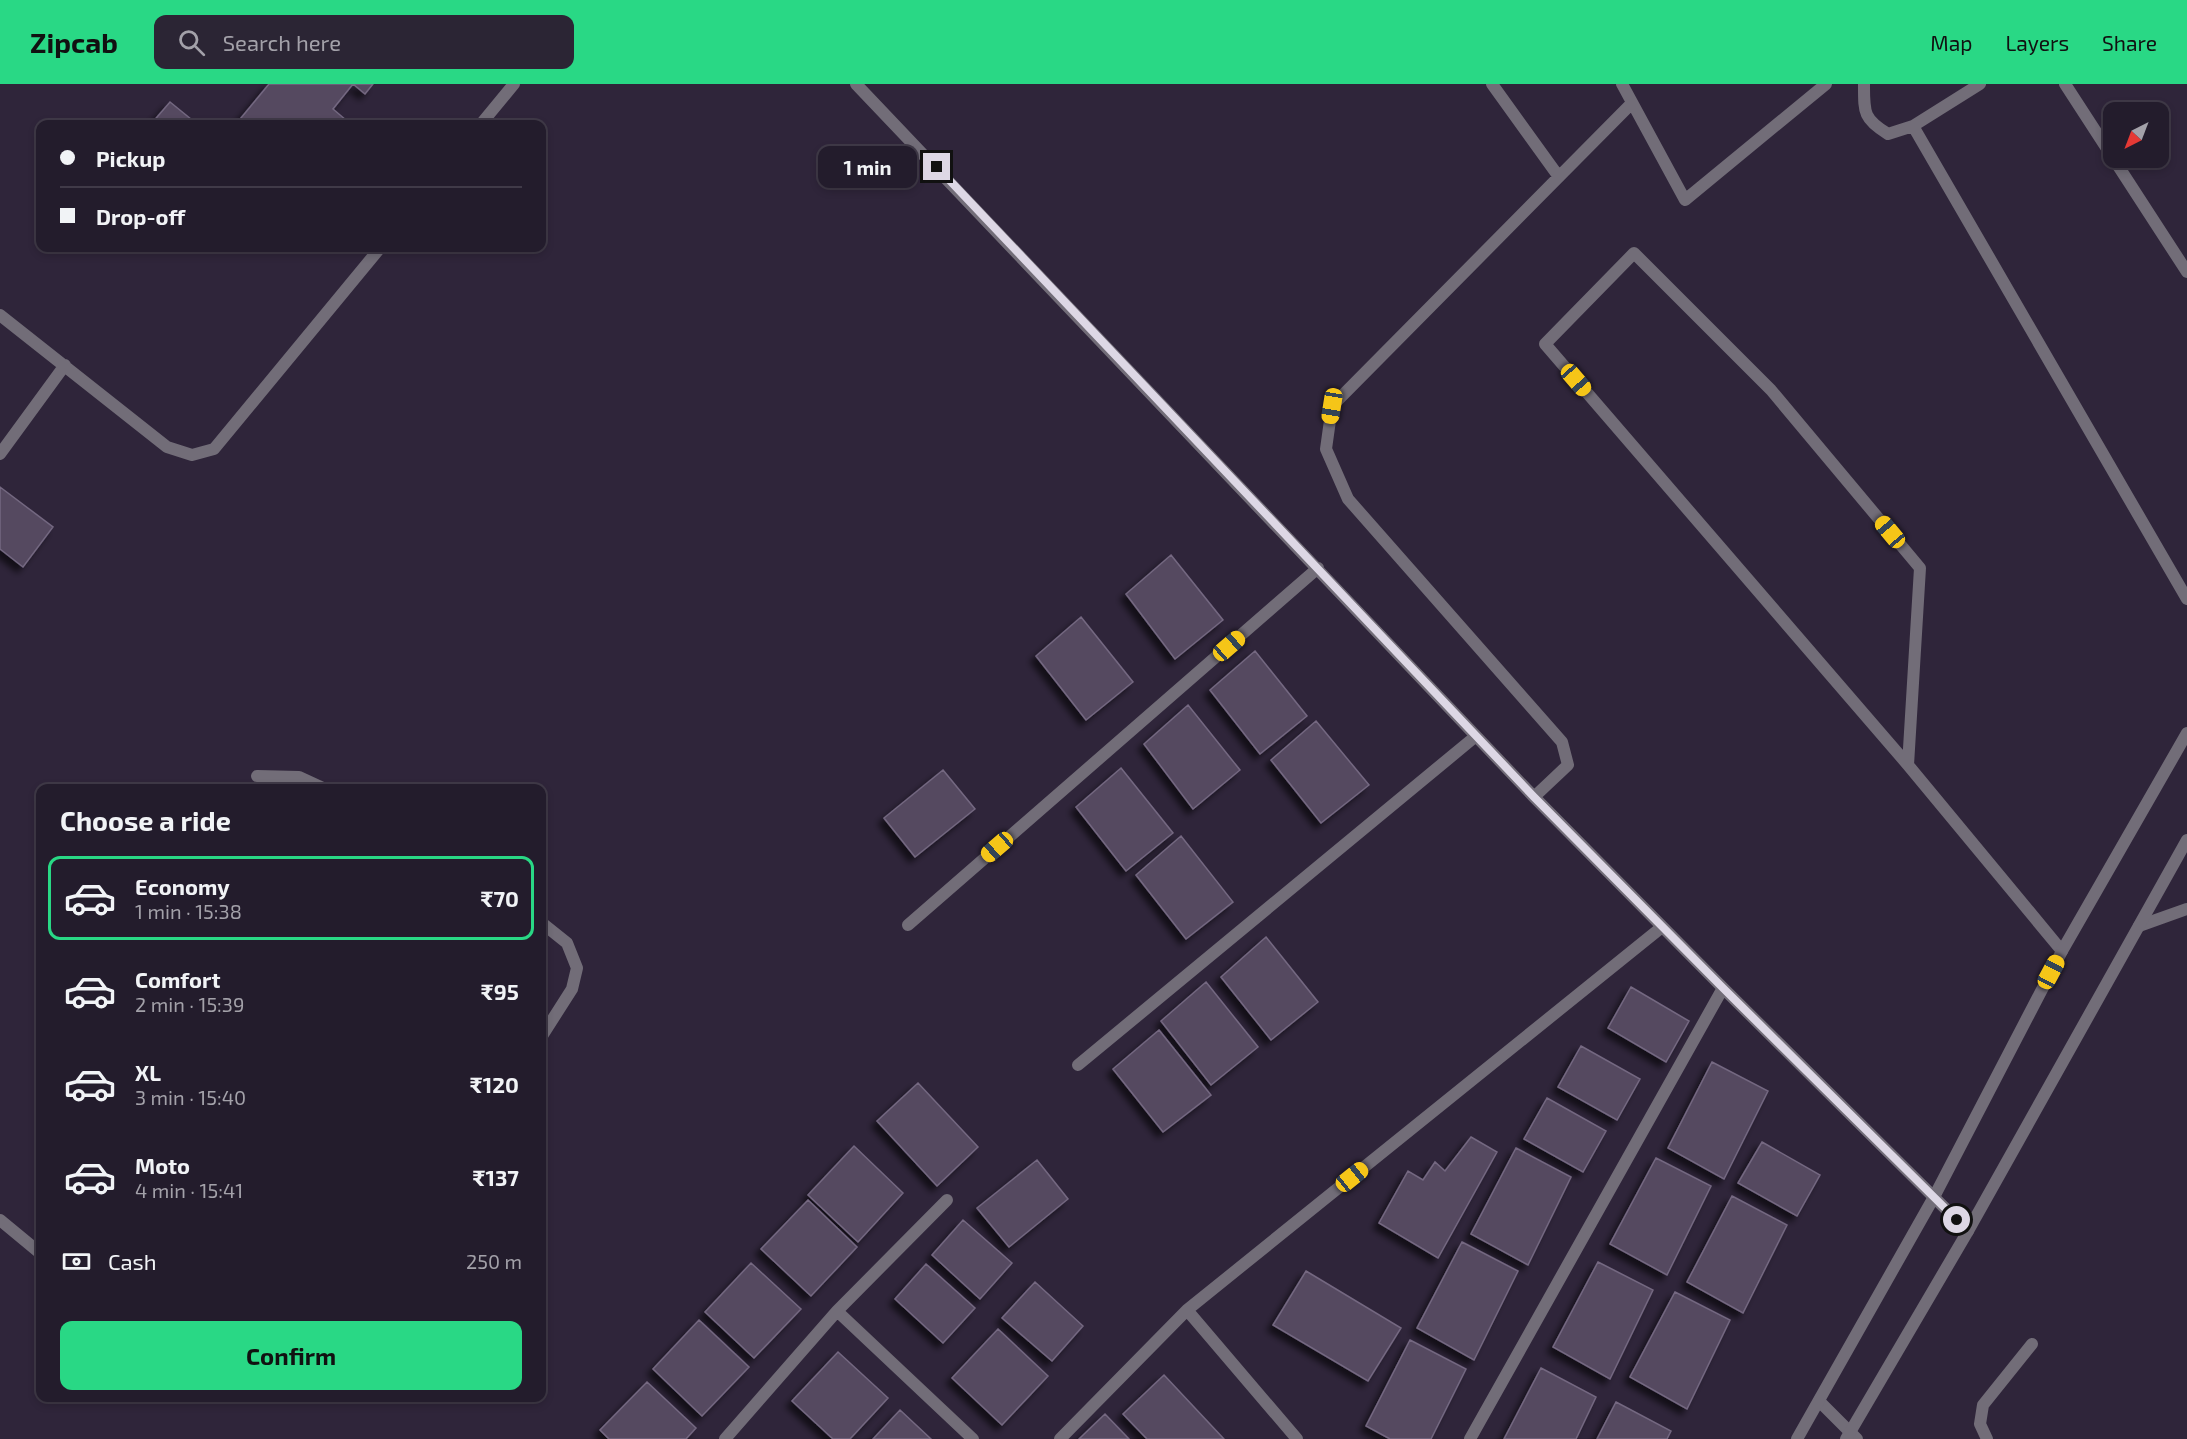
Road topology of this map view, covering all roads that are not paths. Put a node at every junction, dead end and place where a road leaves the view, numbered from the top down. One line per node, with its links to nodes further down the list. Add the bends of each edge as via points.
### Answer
1 (514, 84): 10 (street)
2 (856, 84): 18 (street)
3 (1492, 84): 12 (street)
4 (1622, 84): 9 (street)
5 (1826, 84): 9 (street, via 1685,200)
6 (1864, 84): 11 (street, via 1864,108 1872,124 1888,134)
7 (1980, 84): 11 (street)
8 (2065, 84): 14 (street)
9 (1632, 103): 12 (street)
10 (484, 120)
11 (1913, 126): 19 (street)
12 (1559, 177): 25 (street, via 1332,406 1326,449 1348,499 1562,742 1568,765)
13 (377, 252): 16 (street, via 214,449 192,455 167,447)
14 (2187, 272)
15 (0, 315): 16 (street)
16 (66, 365): 17 (street)
17 (0, 454)
18 (1317, 568): 21 (street); 28 (street)
19 (2187, 599)
20 (2187, 733): 32 (street)
21 (1476, 736): 25 (street); 35 (street)
22 (1908, 765): 22 (street, via 1920,568 1771,390 1635,253 1545,344); 32 (street)
23 (257, 776): 24 (street, via 299,777)
24 (314, 784)
25 (1534, 797): 31 (street)
26 (2187, 840): 30 (street)
27 (2187, 909): 30 (street)
28 (908, 925)
29 (546, 926): 34 (street, via 567,943 577,968 572,988)
30 (2139, 926): 39 (street)
31 (1662, 927): 33 (street); 41 (street)
32 (2062, 951): 36 (street)
33 (1723, 988): 36 (street); 50 (street)
34 (546, 1030)
35 (1078, 1065)
36 (1934, 1197): 39 (street); 44 (street)
37 (947, 1200): 42 (street)
38 (0, 1220): 40 (street)
39 (1968, 1231): 45 (street)
40 (36, 1249)
41 (1187, 1310): 48 (street); 49 (street)
42 (837, 1311): 46 (street); 47 (street)
43 (2032, 1344): 52 (street, via 1983,1405 1980,1424)
44 (1819, 1401): 45 (street); 51 (street)
45 (1852, 1437)
46 (725, 1439)
47 (973, 1439)
48 (1060, 1439)
49 (1297, 1439)
50 (1470, 1439)
51 (1797, 1439)
52 (1987, 1439)

